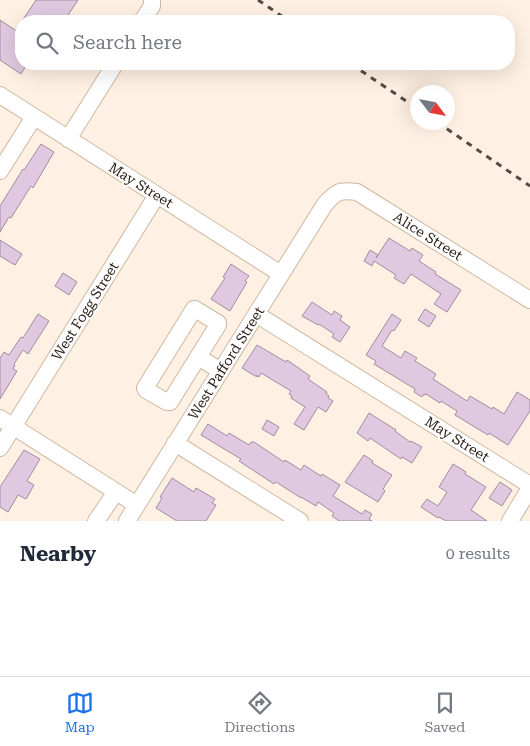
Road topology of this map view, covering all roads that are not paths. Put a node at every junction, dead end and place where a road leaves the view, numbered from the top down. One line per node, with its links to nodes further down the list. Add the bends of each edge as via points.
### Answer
1 (152, 0): 2 (street)
2 (146, 15)
3 (111, 70): 6 (street)
4 (0, 95): 5 (street, May Street)
5 (34, 116): 6 (street, May Street); 7 (street)
6 (68, 138): 8 (street, May Street)
7 (0, 171)
8 (157, 195): 10 (street, May Street); 15 (street, West Fogg Street)
9 (325, 204): 10 (street, West Pafford Street); 11 (street, Alice Street, via 335,194 357,192)
10 (281, 274): 12 (street, West Pafford Street)
11 (530, 300)
12 (256, 314): 14 (street, West Pafford Street); 18 (street, May Street)
13 (198, 357): 13 (street, via 218,323 195,308 146,390 170,402); 14 (street)
14 (221, 371): 16 (street, West Pafford Street)
15 (7, 422): 17 (street, West Fogg Street); 19 (street)
16 (175, 443): 20 (street, West Pafford Street); 23 (street)
17 (0, 448)
18 (530, 486): 24 (street)
19 (116, 492): 20 (street); 21 (street)
20 (137, 505): 22 (street, West Pafford Street)
21 (96, 521)
22 (127, 521)
23 (300, 521)
24 (510, 521)

